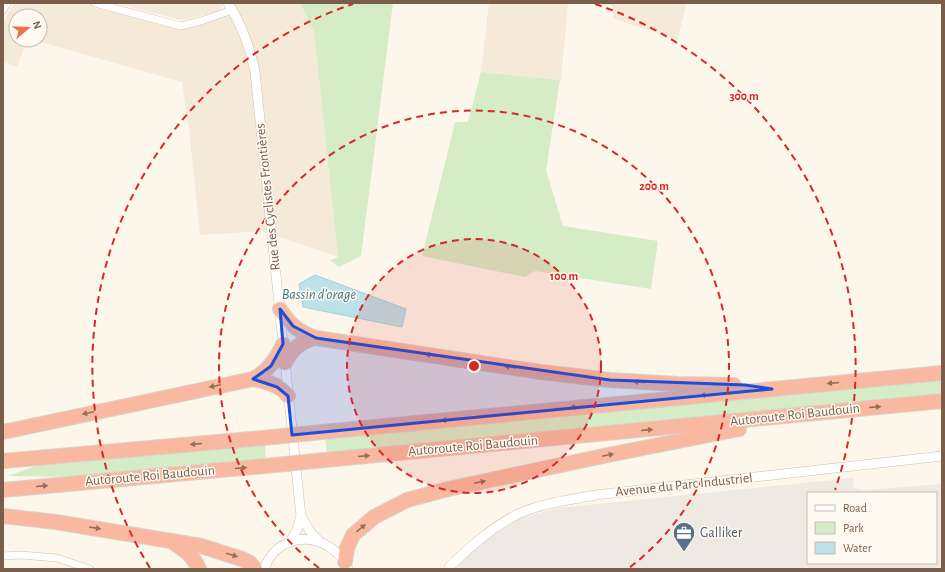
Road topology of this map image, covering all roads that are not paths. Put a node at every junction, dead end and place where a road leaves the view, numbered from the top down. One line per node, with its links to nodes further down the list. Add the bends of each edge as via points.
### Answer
1 (7, 3): 4 (street)
2 (95, 3): 3 (street, via 181,26 201,21)
3 (230, 6): 5 (street, Rue des Cyclistes Frontières, via 246,38 255,72)
4 (3, 10)
5 (280, 309): 6 (highway, via 292,326); 7 (street, Rue des Cyclistes Frontières)
6 (316, 338): 8 (highway, via 296,347); 11 (highway, one-way to 6, via 745,385 610,380)
7 (284, 344): 8 (street, Rue des Cyclistes Frontières); 10 (highway, via 270,366)
8 (285, 364): 12 (street, Rue des Cyclistes Frontières)
9 (942, 373): 11 (highway, Autoroute Roi Baudouin, one-way to 11)
10 (253, 379): 12 (highway, via 277,387); 15 (highway, one-way to 15)
11 (772, 389): 17 (highway, Autoroute Roi Baudouin, one-way to 17, bridge)
12 (288, 396): 20 (street, Rue des Cyclistes Frontières)
13 (942, 402): 14 (highway, Autoroute Roi Baudouin, one-way to 13)
14 (767, 418): 18 (highway, Autoroute Roi Baudouin, one-way to 14, bridge); 25 (highway, one-way to 14, via 347,548 353,535 374,517 407,500 448,489 747,428)
15 (3, 432)
16 (942, 456): 26 (street, Avenue du Parc Industriel, via 596,495 551,503 518,514 496,527)
17 (3, 461)
18 (3, 490)
19 (3, 516): 21 (highway, one-way to 21)
20 (301, 516): 22 (street, Rue des Cyclistes Frontières); 23 (street, Rue des Cyclistes Frontières, via 297,530)
21 (168, 540): 28 (highway, via 189,554); 29 (highway, one-way to 29, via 236,556 250,563)
22 (320, 542): 23 (street, via 304,540); 25 (street, via 334,550)
23 (288, 543): 30 (street, via 275,552)
24 (3, 556): 27 (street, via 57,558)
25 (346, 566)
26 (447, 568)
27 (90, 569)
28 (199, 569)
29 (255, 569)
30 (264, 569)

